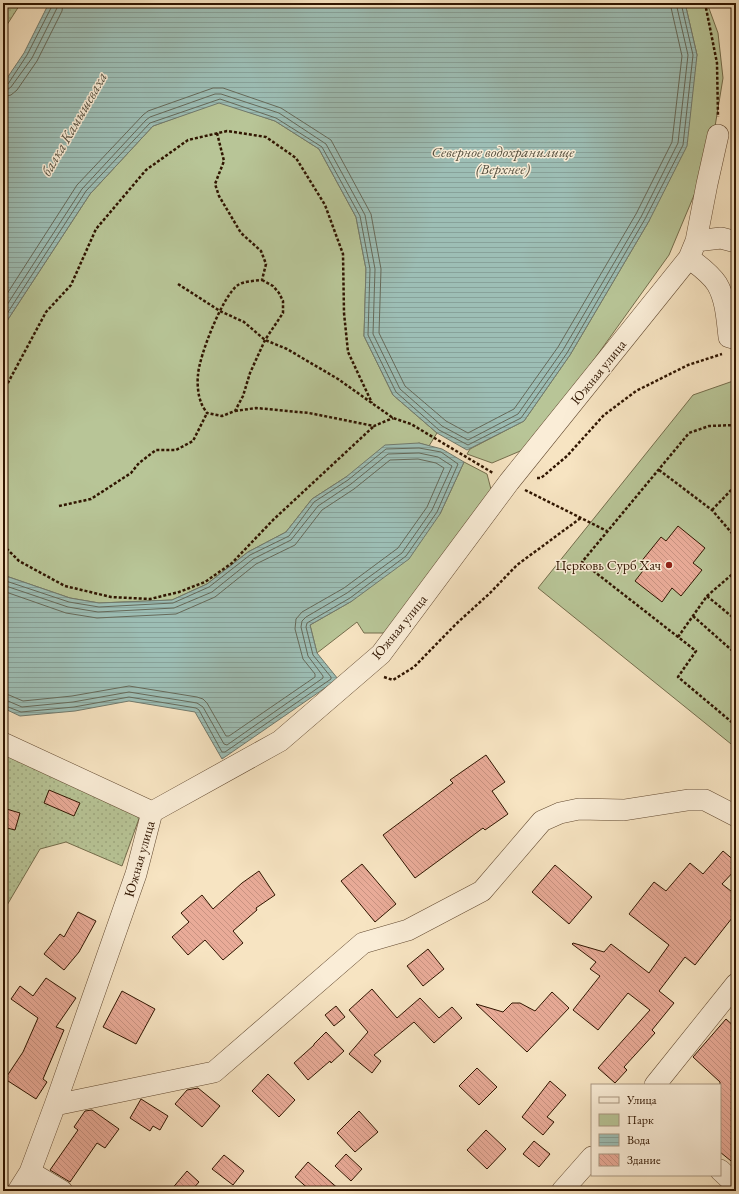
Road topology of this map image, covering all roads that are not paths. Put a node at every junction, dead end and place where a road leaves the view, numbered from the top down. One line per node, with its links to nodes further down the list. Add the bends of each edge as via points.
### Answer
1 (718, 135): 3 (street, Южная улица)
2 (736, 242): 3 (street, via 721,238)
3 (692, 249): 4 (street, via 704,270 717,284 724,304); 6 (street, Южная улица, via 509,482 381,654 280,741)
4 (731, 346)
5 (4, 747): 6 (street)
6 (152, 812): 10 (street, Южная улица, via 136,874)
7 (736, 816): 10 (street, via 705,800 688,800 624,810 579,809 560,813 542,821 482,891 408,930 363,943 214,1072)
8 (736, 984): 9 (street)
9 (656, 1084)
10 (55, 1105): 13 (street, Южная улица)
11 (591, 1158): 17 (street)
12 (721, 1171): 14 (street)
13 (30, 1172): 15 (street, Южная улица); 16 (street)
14 (736, 1185)
15 (18, 1191)
16 (62, 1191)
17 (562, 1191)

